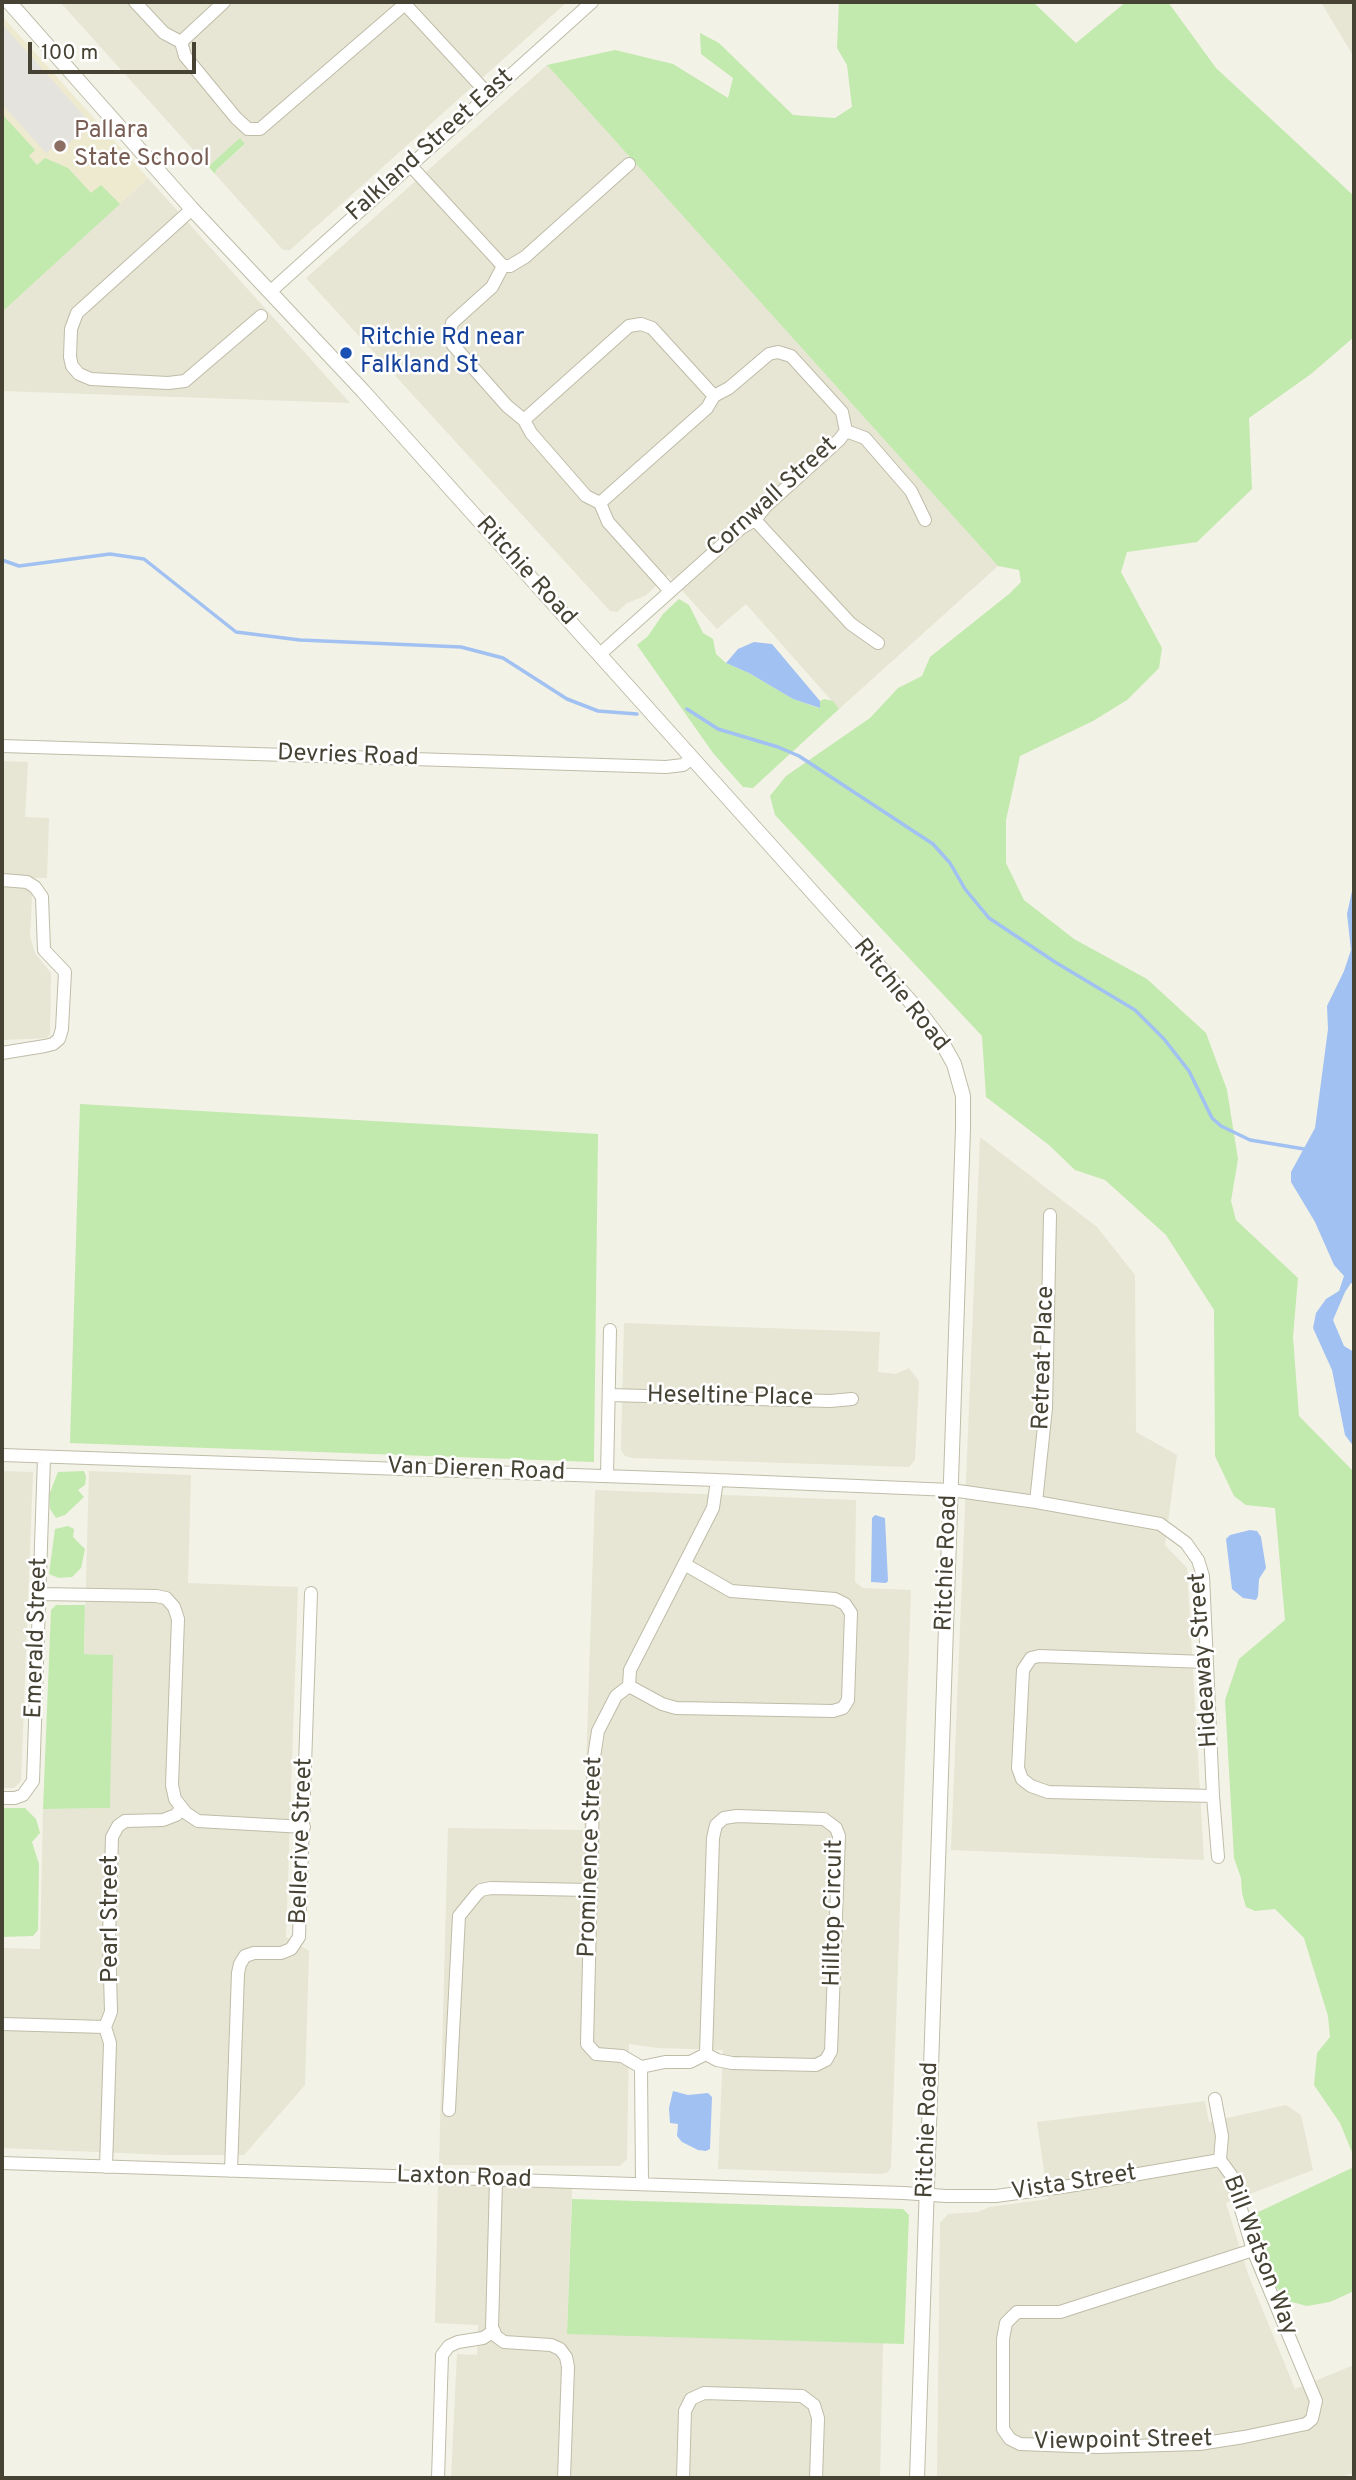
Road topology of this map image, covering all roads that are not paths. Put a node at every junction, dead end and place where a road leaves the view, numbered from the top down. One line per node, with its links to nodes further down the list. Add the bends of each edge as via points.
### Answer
1 (9, 2): 10 (street, Ritchie Road)
2 (135, 2): 6 (street, via 164,33)
3 (224, 2): 6 (street)
4 (592, 2): 7 (street, Falkland Street East)
5 (404, 3): 6 (street, via 260,129 248,129 236,118 185,56); 7 (street)
6 (181, 42)
7 (488, 94): 9 (street, Falkland Street East)
8 (629, 164): 11 (street, via 526,257)
9 (410, 165): 11 (street); 12 (street, Falkland Street East)
10 (192, 209): 12 (street, Ritchie Road); 13 (street, via 77,313 71,329 72,366 91,379 185,381)
11 (503, 266): 15 (street, via 492,287 452,323 449,337)
12 (271, 291): 22 (street, Ritchie Road)
13 (261, 316)
14 (714, 396): 15 (street, via 652,328 641,324 629,326); 16 (street, Cornwall Street, via 778,352 791,356 842,412); 17 (street, Cornwall Street, via 707,408)
15 (524, 420): 17 (street, via 586,496)
16 (846, 430): 18 (street, Cornwall Street); 19 (street, via 865,438 911,491)
17 (600, 503): 20 (street, via 608,522)
18 (755, 520): 20 (street, Cornwall Street); 21 (street, via 851,624)
19 (925, 520)
20 (670, 591): 22 (street, Cornwall Street)
21 (878, 643)
22 (599, 655): 24 (street, Ritchie Road)
23 (2, 746): 24 (street, Devries Road, via 666,768)
24 (692, 758): 35 (street, Ritchie Road, via 919,1012 954,1064 963,1096 963,1128)
25 (2, 880): 26 (street, via 27,882 42,897 44,950 65,972 58,1039 45,1046)
26 (2, 1053)
27 (1050, 1215): 36 (street, Retreat Place, via 1046,1408)
28 (610, 1329): 29 (street)
29 (609, 1395): 30 (street, Heseltine Place); 33 (street)
30 (852, 1399)
31 (2, 1455): 32 (street, Van Dieren Road)
32 (44, 1457): 33 (street, Van Dieren Road); 39 (street, Emerald Street)
33 (607, 1476): 34 (street, Van Dieren Road)
34 (717, 1480): 35 (street, Van Dieren Road); 37 (street, Prominence Street, via 713,1508)
35 (951, 1490): 36 (street, Hideaway Street); 60 (street, Ritchie Road)
36 (1036, 1502): 40 (street, Hideaway Street, via 1160,1524 1186,1543 1203,1576)
37 (686, 1565): 41 (street, Prominence Street, via 630,1670); 41 (street, via 730,1591 835,1599 845,1604 851,1613 848,1700 833,1712 676,1708)
38 (311, 1592): 45 (street, Bellerive Street)
39 (40, 1594): 43 (street, Emerald Street, via 33,1781 23,1795); 44 (street, via 156,1596 166,1598 174,1607 178,1619 172,1785)
40 (1206, 1662): 42 (street, Hideaway Street); 42 (street, via 1031,1658 1023,1670 1018,1768 1031,1786 1048,1792)
41 (629, 1686): 47 (street, Prominence Street, via 616,1696 598,1731)
42 (1213, 1796): 46 (street, Hideaway Street)
43 (2, 1798)
44 (182, 1808): 45 (street, via 198,1821); 49 (street, Pearl Street, via 163,1820 125,1821 112,1837 111,2011)
45 (304, 1827): 57 (street, Bellerive Street, via 299,1937 291,1949 281,1953 245,1956 237,1973)
46 (1218, 1857)
47 (589, 1890): 51 (street, Prominence Street, via 587,2045 596,2054 622,2056); 53 (street, via 481,1890 459,1916)
48 (2, 2024): 49 (street)
49 (105, 2027): 56 (street, Pearl Street, via 110,2043)
50 (706, 2054): 50 (street, Hilltop Circuit, via 716,1825 737,1816 824,1819 839,1836 831,2051 816,2065 732,2063); 51 (street, Hilltop Circuit, via 690,2063)
51 (641, 2067): 59 (street)
52 (1215, 2099): 54 (street, Bill Watson Way, via 1222,2136)
53 (449, 2110)
54 (1220, 2160): 60 (street, Vista Street, via 996,2196); 61 (street, Bill Watson Way, via 1231,2175)
55 (2, 2163): 56 (street, Laxton Road)
56 (106, 2167): 57 (street, Laxton Road)
57 (231, 2171): 58 (street, Laxton Road)
58 (496, 2180): 59 (street, Laxton Road); 62 (street)
59 (642, 2184): 60 (street, Laxton Road)
60 (927, 2196): 68 (street, Ritchie Road)
61 (1253, 2250): 63 (street, Bill Watson Way, via 1316,2401); 63 (street, Viewpoint Street, via 1060,2312 1017,2312 1006,2323 1003,2339 1003,2429 1020,2444 1199,2444 1306,2424)
62 (494, 2331): 64 (street, via 449,2346 442,2355); 65 (street, via 504,2342 551,2345 566,2357)
63 (1315, 2411)
64 (438, 2478)
65 (564, 2478)
66 (683, 2478): 67 (street, via 685,2411 691,2399 704,2393 802,2396 814,2405 818,2418)
67 (816, 2478)
68 (917, 2478)

